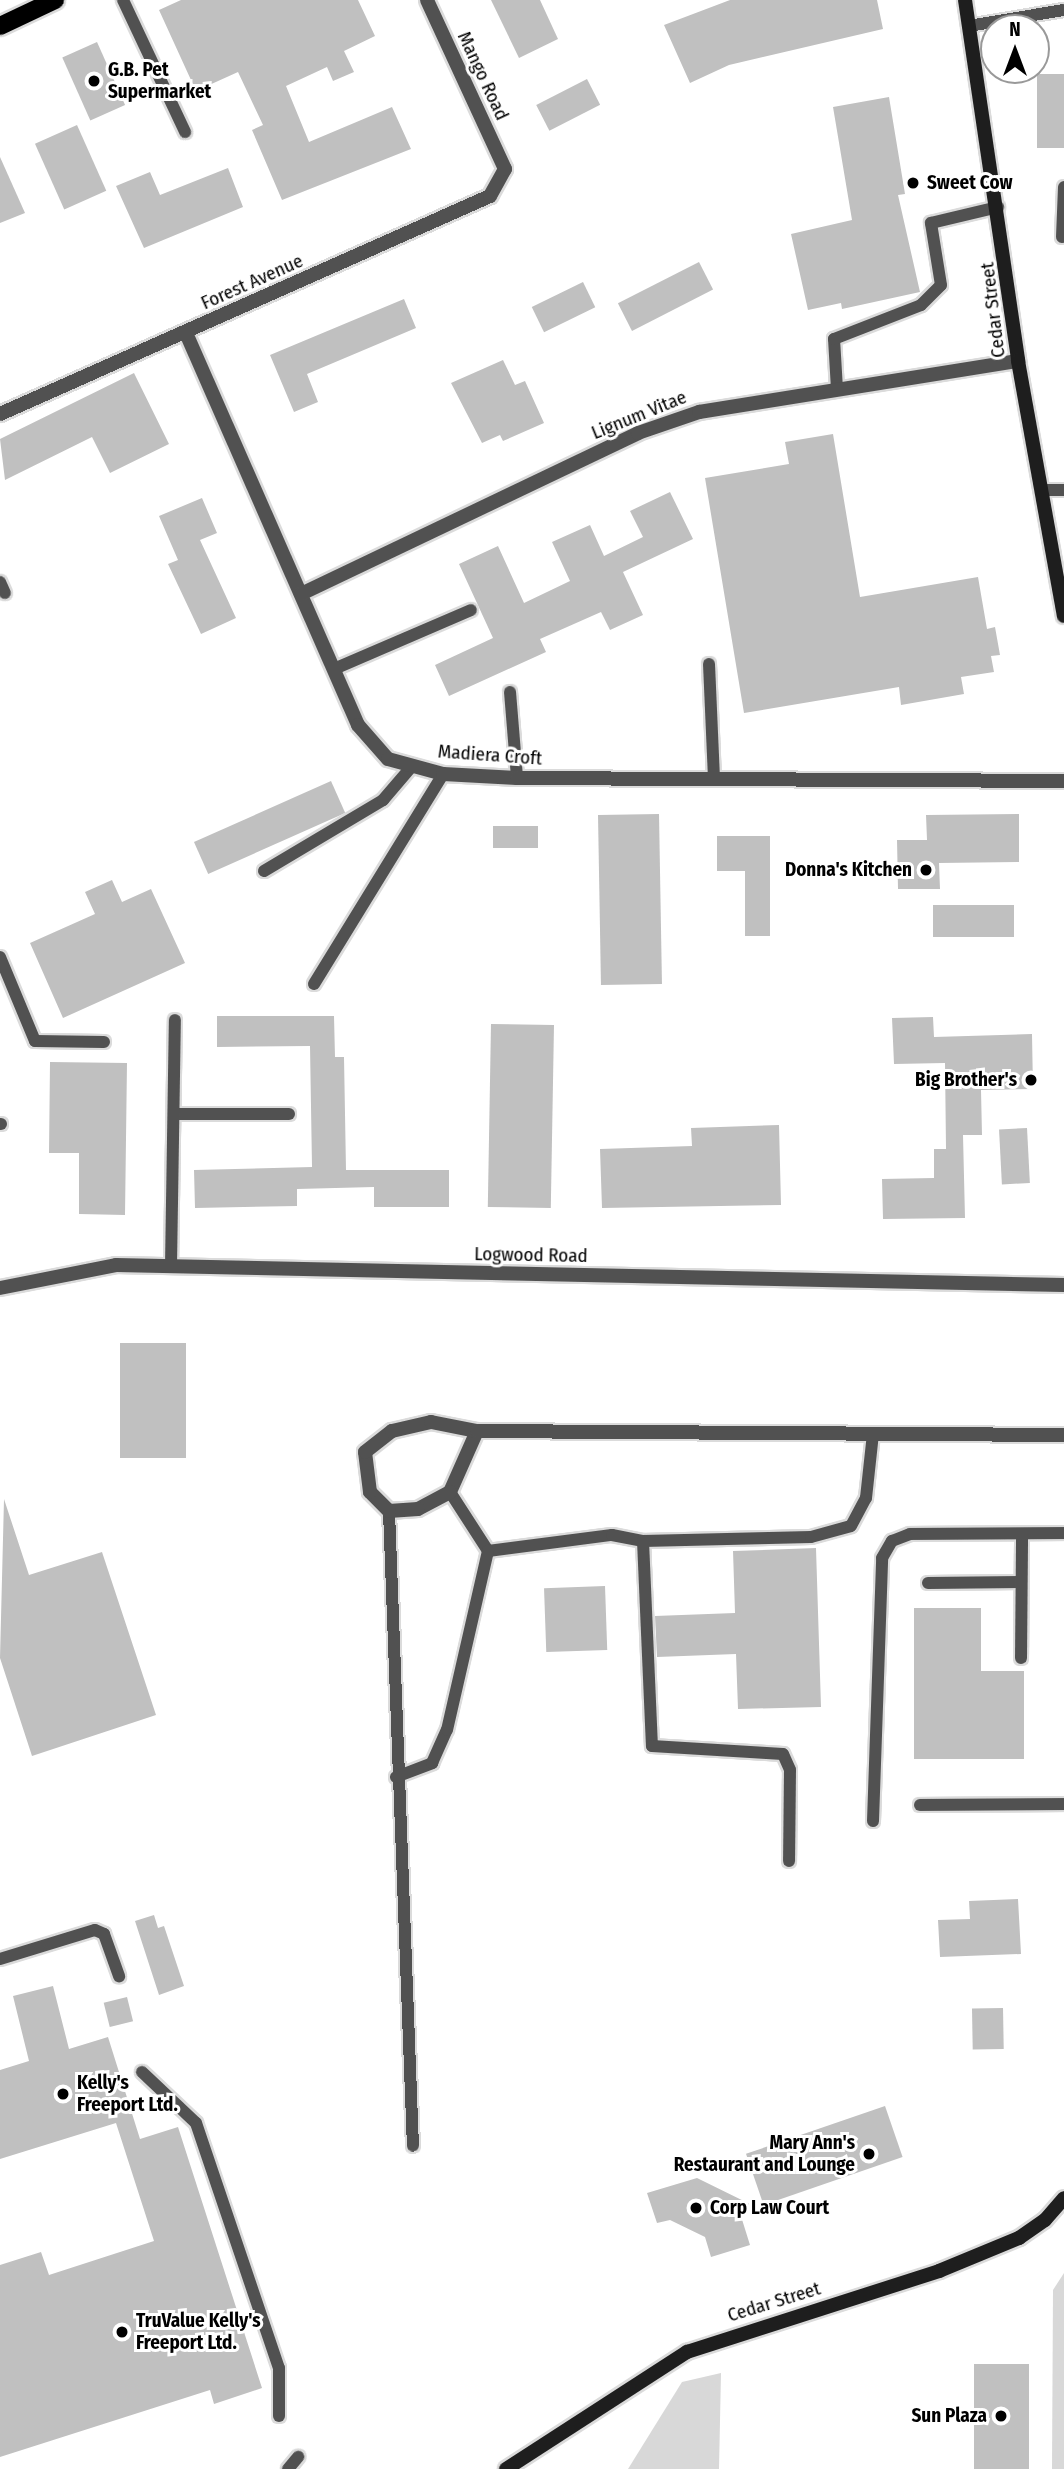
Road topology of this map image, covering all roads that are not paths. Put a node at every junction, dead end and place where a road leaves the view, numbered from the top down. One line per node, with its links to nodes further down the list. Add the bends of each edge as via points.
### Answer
1 (55, 0): 6 (main road)
2 (122, 0): 8 (lane)
3 (427, 0): 9 (street, Mango Road)
4 (965, 0): 7 (main road, Cedar Street)
5 (1064, 10): 7 (lane)
6 (0, 26)
7 (969, 26): 11 (main road, Cedar Street)
8 (185, 132)
9 (505, 169): 13 (street, Forest Avenue, via 490,196)
10 (1064, 187): 12 (lane)
11 (998, 208): 14 (main road, Cedar Street); 15 (lane, via 931,223 941,285 921,305 834,339)
12 (1062, 237)
13 (186, 333): 16 (street, Forest Avenue); 19 (street, Madiera Croft)
14 (1018, 361): 15 (street, Lignum Vitae); 17 (main road, Cedar Street)
15 (837, 389): 19 (street, Lignum Vitae, via 699,412 638,433)
16 (0, 414)
17 (1042, 490): 18 (lane); 21 (main road, Cedar Street)
18 (1064, 490)
19 (301, 594): 23 (street, Madiera Croft)
20 (471, 610): 23 (lane)
21 (1064, 615)
22 (709, 664): 28 (lane)
23 (334, 669): 25 (street, Madiera Croft, via 358,725 388,759)
24 (510, 692): 27 (lane)
25 (412, 766): 26 (street, Madiera Croft); 30 (lane, via 383,800)
26 (443, 774): 27 (street, Madiera Croft); 32 (lane)
27 (517, 778): 28 (street, Madiera Croft)
28 (714, 778): 29 (street, Madiera Croft)
29 (1064, 781)
30 (264, 871)
31 (0, 957): 34 (lane, via 35,1041)
32 (314, 984)
33 (175, 1020): 35 (lane)
34 (104, 1042)
35 (174, 1114): 36 (lane); 37 (lane)
36 (289, 1114)
37 (171, 1266): 38 (street, Logwood Road); 39 (street, Logwood Road, via 116,1265)
38 (1064, 1285)
39 (0, 1288)
40 (477, 1431): 41 (street); 43 (street); 44 (street, via 431,1422 392,1431 365,1452 370,1492)
41 (873, 1434): 42 (street); 47 (lane, via 866,1498 851,1526 811,1536)
42 (1064, 1435)
43 (450, 1492): 44 (street, via 418,1509); 48 (lane)
44 (389, 1511): 52 (lane)
45 (1064, 1533): 46 (lane)
46 (1022, 1534): 49 (lane); 55 (lane, via 910,1534 892,1541 882,1558)
47 (643, 1541): 48 (lane, via 612,1535); 56 (lane, via 652,1746 783,1754 790,1770)
48 (488, 1550): 52 (lane, via 447,1730 432,1763)
49 (1021, 1582): 50 (lane); 51 (lane)
50 (928, 1583)
51 (1021, 1658)
52 (396, 1777): 60 (lane)
53 (1064, 1804): 54 (lane)
54 (920, 1805)
55 (873, 1821)
56 (789, 1861)
57 (0, 1959): 58 (lane, via 95,1930 104,1934)
58 (119, 1976)
59 (142, 2072): 62 (lane, via 196,2123 279,2368)
60 (414, 2146)
61 (1064, 2198): 65 (main road, Cedar Street, via 1045,2220 1019,2238 939,2270 687,2352)
62 (279, 2416)
63 (298, 2456): 64 (lane)
64 (289, 2469)
65 (506, 2469)

